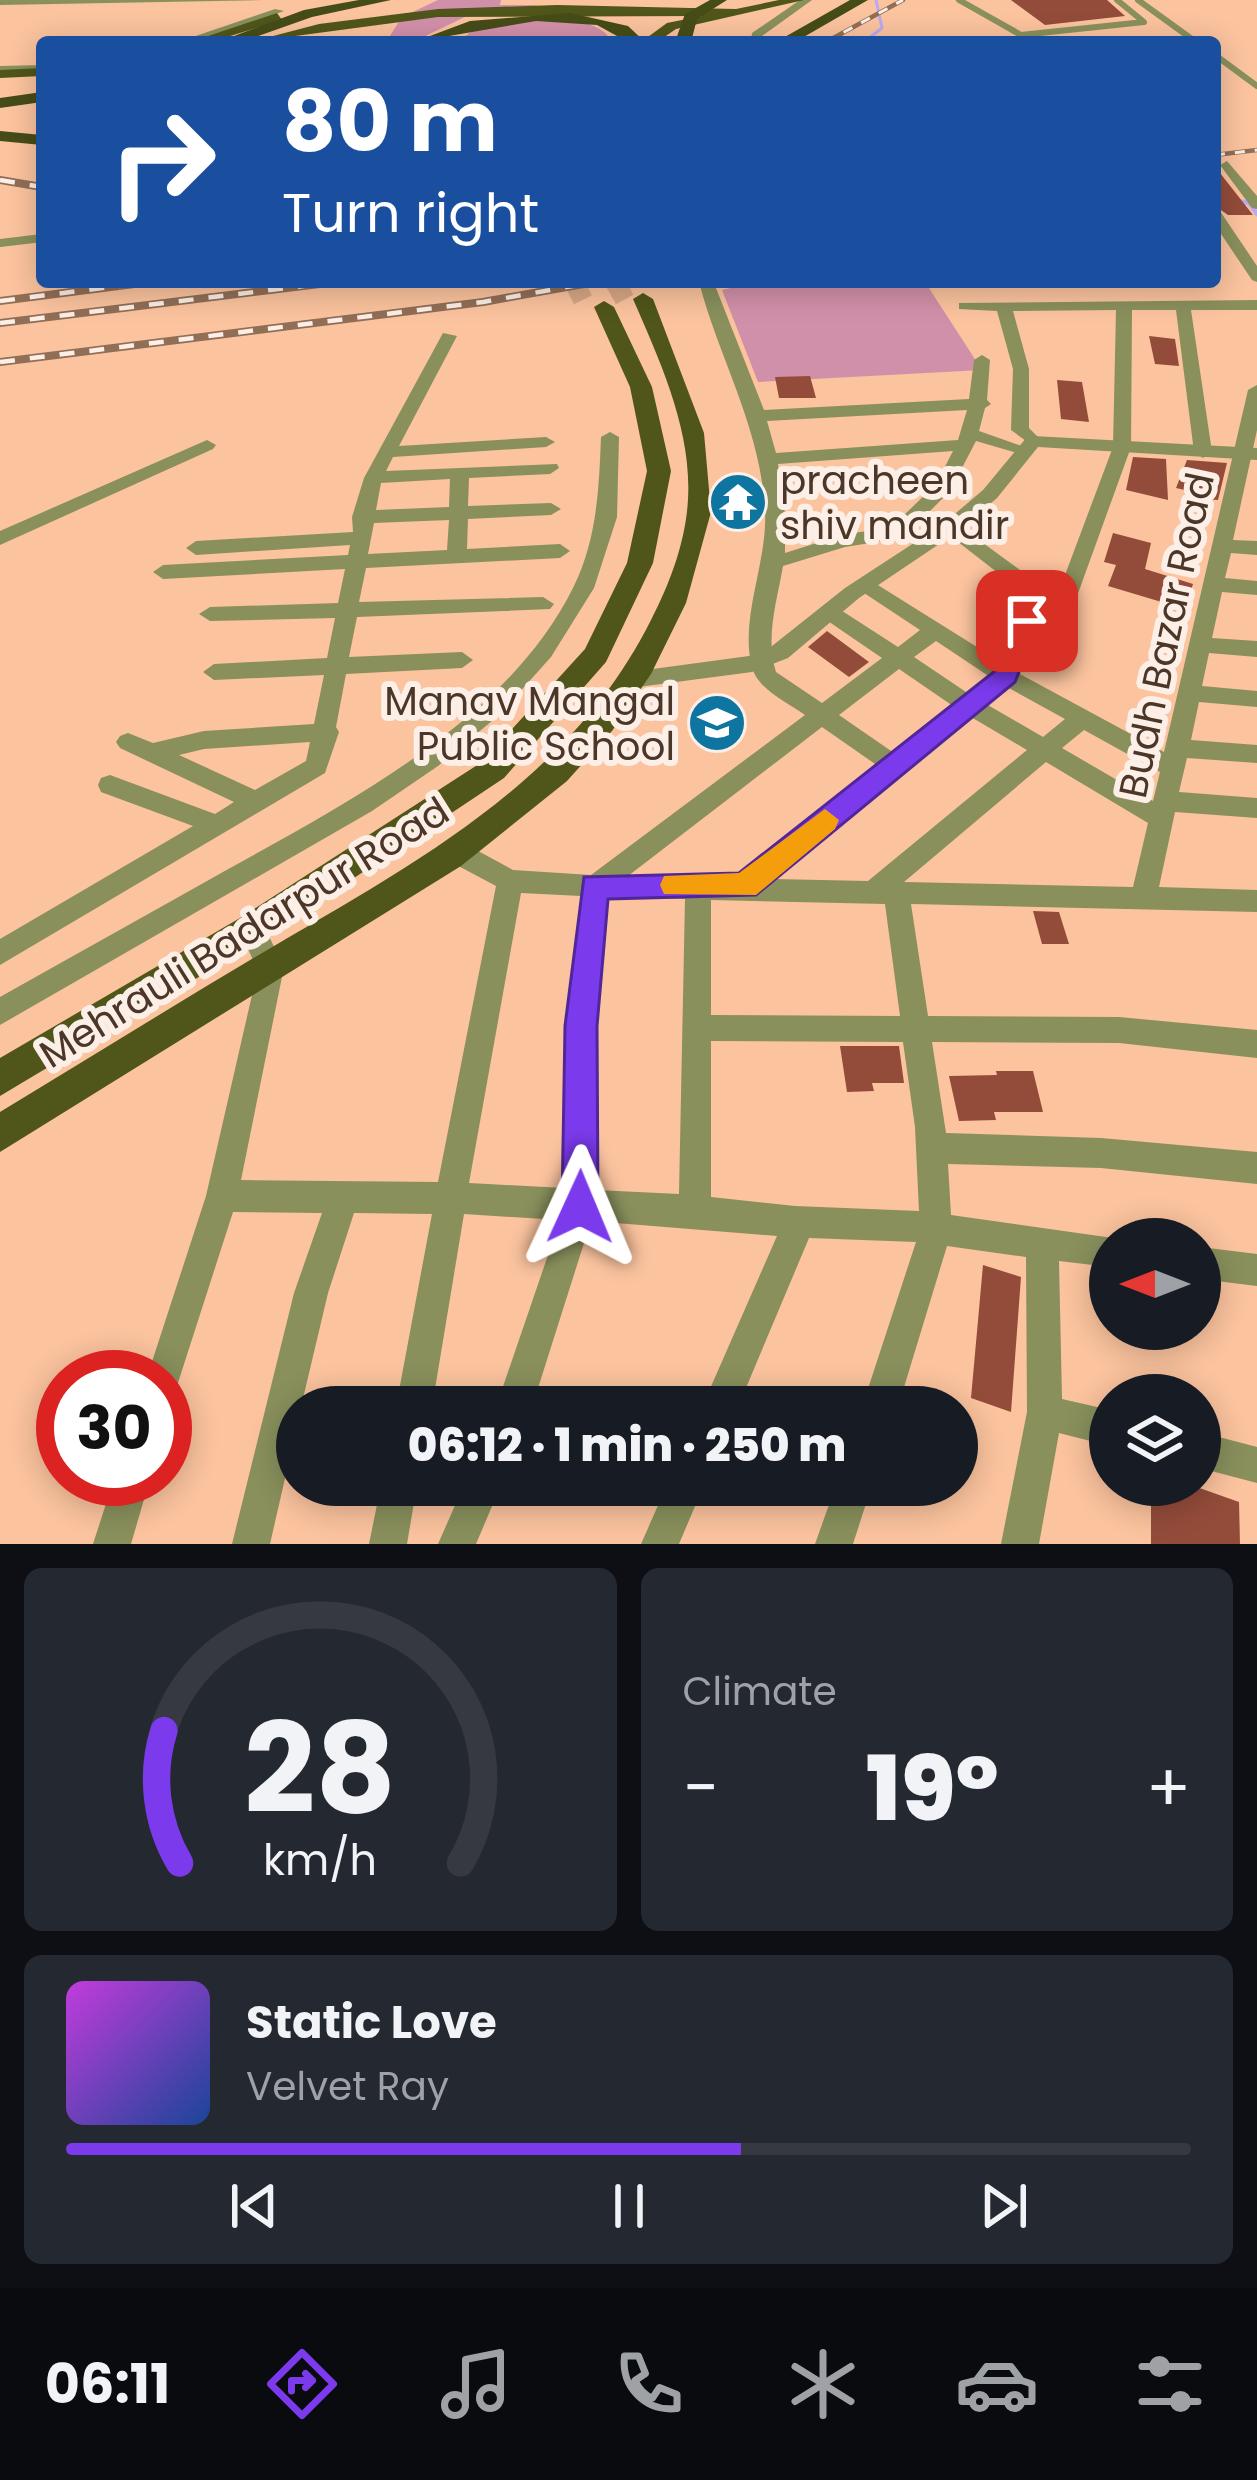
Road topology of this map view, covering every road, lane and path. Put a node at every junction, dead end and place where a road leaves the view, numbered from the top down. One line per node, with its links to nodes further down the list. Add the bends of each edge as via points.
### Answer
1 (258, 0): 12 (street)
2 (289, 0): 18 (street)
3 (347, 0): 18 (main road)
4 (427, 0): 20 (main road)
5 (609, 0): 16 (main road)
6 (720, 0): 29 (highway, via 690,17)
7 (803, 0): 17 (main road); 19 (street)
8 (861, 0): 31 (highway)
9 (959, 0): 10 (lane, via 1006,31 1034,36 1144,22)
10 (1117, 0)
11 (1138, 0): 32 (lane)
12 (34, 1): 14 (street)
13 (503, 1): 15 (main road); 16 (main road)
14 (0, 2)
15 (385, 5): 24 (highway, via 310,13); 25 (main road)
16 (690, 12): 17 (main road)
17 (741, 13): 19 (street); 28 (main road)
18 (278, 14): 22 (street); 23 (main road)
19 (771, 21): 30 (street)
20 (381, 34)
21 (451, 34): 26 (highway, via 535,15 597,22); 27 (highway, via 502,12 569,10 616,20)
22 (204, 36)
23 (214, 36)
24 (243, 36)
25 (278, 36)
26 (616, 36)
27 (634, 36)
28 (657, 36)
29 (685, 36)
30 (756, 36)
31 (795, 36)
32 (1188, 36)
33 (1221, 60): 36 (lane)
34 (36, 73): 35 (main road)
35 (0, 75)
36 (1257, 86)
37 (36, 98): 38 (highway)
38 (0, 103)
39 (0, 118): 40 (highway)
40 (36, 121)
41 (0, 132): 42 (highway)
42 (36, 135)
43 (1227, 165): 44 (street)
44 (1257, 206)
45 (1221, 223): 48 (street)
46 (36, 239): 47 (lane)
47 (0, 243)
48 (1257, 277)
49 (708, 288): 66 (street)
50 (978, 288): 58 (street)
51 (1044, 288): 59 (street)
52 (1101, 288): 60 (street)
53 (1158, 288): 61 (street)
54 (1210, 288): 55 (street)
55 (1220, 305): 56 (street); 61 (street)
56 (1257, 305)
57 (965, 306): 58 (street)
58 (997, 306): 59 (street); 72 (street, via 1021,369 1020,430)
59 (1057, 306): 60 (street)
60 (1116, 306): 61 (street); 73 (street)
61 (1174, 306): 75 (street)
62 (449, 336): 74 (street)
63 (982, 360): 65 (street)
64 (1257, 390): 67 (street, Budh Bazar Road)
65 (982, 404): 66 (street); 69 (street)
66 (758, 416): 77 (street)
67 (1253, 425): 76 (street, Budh Bazar Road)
68 (610, 437): 139 (street, via 609,513 592,565 556,632 505,698 390,789)
69 (968, 440): 72 (street); 77 (street); 93 (street, via 909,521)
70 (546, 442): 74 (street)
71 (206, 445): 86 (street)
72 (1029, 446): 73 (street); 85 (street)
73 (1122, 448): 75 (street); 98 (street, via 1066,598)
74 (385, 452): 80 (street)
75 (1203, 452): 76 (street)
76 (1250, 453): 81 (street, Budh Bazar Road)
77 (770, 459): 93 (street)
78 (550, 468): 79 (street)
79 (460, 473): 80 (street); 84 (street)
80 (373, 478): 87 (street)
81 (1231, 508): 82 (street); 88 (street, Budh Bazar Road)
82 (1257, 508)
83 (551, 509): 84 (street)
84 (460, 514): 87 (street); 92 (street)
85 (950, 528): 95 (street); 98 (street)
86 (0, 539)
87 (358, 539): 89 (street); 92 (street); 94 (street); 100 (street)
88 (1222, 546): 90 (street); 96 (street, Budh Bazar Road)
89 (196, 548)
90 (1257, 548)
91 (560, 551): 92 (street)
92 (457, 556)
93 (774, 562): 108 (street)
94 (163, 572)
95 (865, 584): 101 (street); 103 (street)
96 (1214, 584): 97 (street); 104 (street, Budh Bazar Road)
97 (1257, 588)
98 (1040, 596): 111 (street)
99 (543, 604): 100 (street)
100 (349, 610): 102 (street); 109 (street)
101 (829, 612): 106 (street); 108 (street)
102 (210, 614)
103 (935, 630): 106 (street); 111 (street)
104 (1200, 645): 105 (street); 113 (street, Budh Bazar Road)
105 (1257, 649)
106 (896, 658): 115 (street); 116 (street)
107 (462, 659): 109 (street)
108 (760, 662): 112 (street); 116 (street, via 767,677)
109 (338, 666): 110 (street); 118 (street)
110 (214, 672)
111 (1006, 676): 115 (street); 117 (street)
112 (638, 679): 128 (main road, Mehrauli Badarpur Road, via 580,754); 136 (main road, Mehrauli Badarpur Road, via 696,540 700,483 689,422 615,304 659,471 640,563 596,655 493,770)
113 (1190, 693): 114 (street); 121 (street, Budh Bazar Road)
114 (1257, 699)
115 (969, 705): 119 (street); 122 (street)
116 (822, 718): 122 (street); 131 (street)
117 (1082, 718): 119 (street); 121 (street)
118 (327, 731): 124 (street, via 317,766); 124 (street, via 139,747)
119 (1044, 749): 126 (street); 133 (street)
120 (1257, 754): 121 (street)
121 (1175, 758): 126 (street, Budh Bazar Road)
122 (893, 764): 132 (street)
123 (110, 785): 127 (street)
124 (260, 803): 127 (street)
125 (1257, 808): 126 (street)
126 (1164, 810): 134 (street, Budh Bazar Road)
127 (220, 826): 137 (street)
128 (458, 853): 129 (street); 138 (main road, Mehrauli Badarpur Road)
129 (511, 881): 131 (street); 149 (street, via 473,1044)
130 (698, 885): 131 (street); 132 (street); 140 (street)
131 (595, 886): 150 (street, via 581,1026)
132 (745, 886): 133 (street)
133 (886, 890): 134 (street); 141 (street)
134 (1144, 896): 135 (street)
135 (1257, 901)
136 (252, 928): 138 (street); 143 (main road, Mehrauli Badarpur Road)
137 (0, 953)
138 (270, 967): 144 (main road, Mehrauli Badarpur Road); 147 (street)
139 (0, 1012)
140 (700, 1028): 141 (street); 151 (street)
141 (912, 1029): 142 (street, via 1119,1030); 145 (street)
142 (1257, 1044)
143 (0, 1078)
144 (0, 1133)
145 (932, 1148): 146 (street); 153 (street)
146 (1257, 1168)
147 (222, 1196): 148 (street); 158 (street)
148 (343, 1197): 149 (street); 173 (street, via 310,1293)
149 (453, 1198): 150 (street); 159 (street)
150 (580, 1207): 151 (street); 160 (street)
151 (695, 1210): 152 (street)
152 (794, 1222): 153 (street); 161 (street)
153 (936, 1229): 154 (street); 162 (street)
154 (1042, 1241): 155 (street); 163 (street)
155 (1089, 1248)
156 (1221, 1266): 157 (street)
157 (1257, 1270)
158 (173, 1350)
159 (418, 1386)
160 (521, 1386)
161 (729, 1386)
162 (887, 1386)
163 (1045, 1412): 164 (street); 178 (street)
164 (1089, 1423)
165 (1221, 1456): 166 (street)
166 (1257, 1466)
167 (124, 1506): 172 (street)
168 (395, 1506): 174 (street)
169 (473, 1506): 175 (street)
170 (677, 1506): 176 (street)
171 (847, 1506): 177 (street)
172 (112, 1544)
173 (251, 1544)
174 (388, 1544)
175 (457, 1544)
176 (660, 1544)
177 (834, 1544)
178 (1020, 1544)

